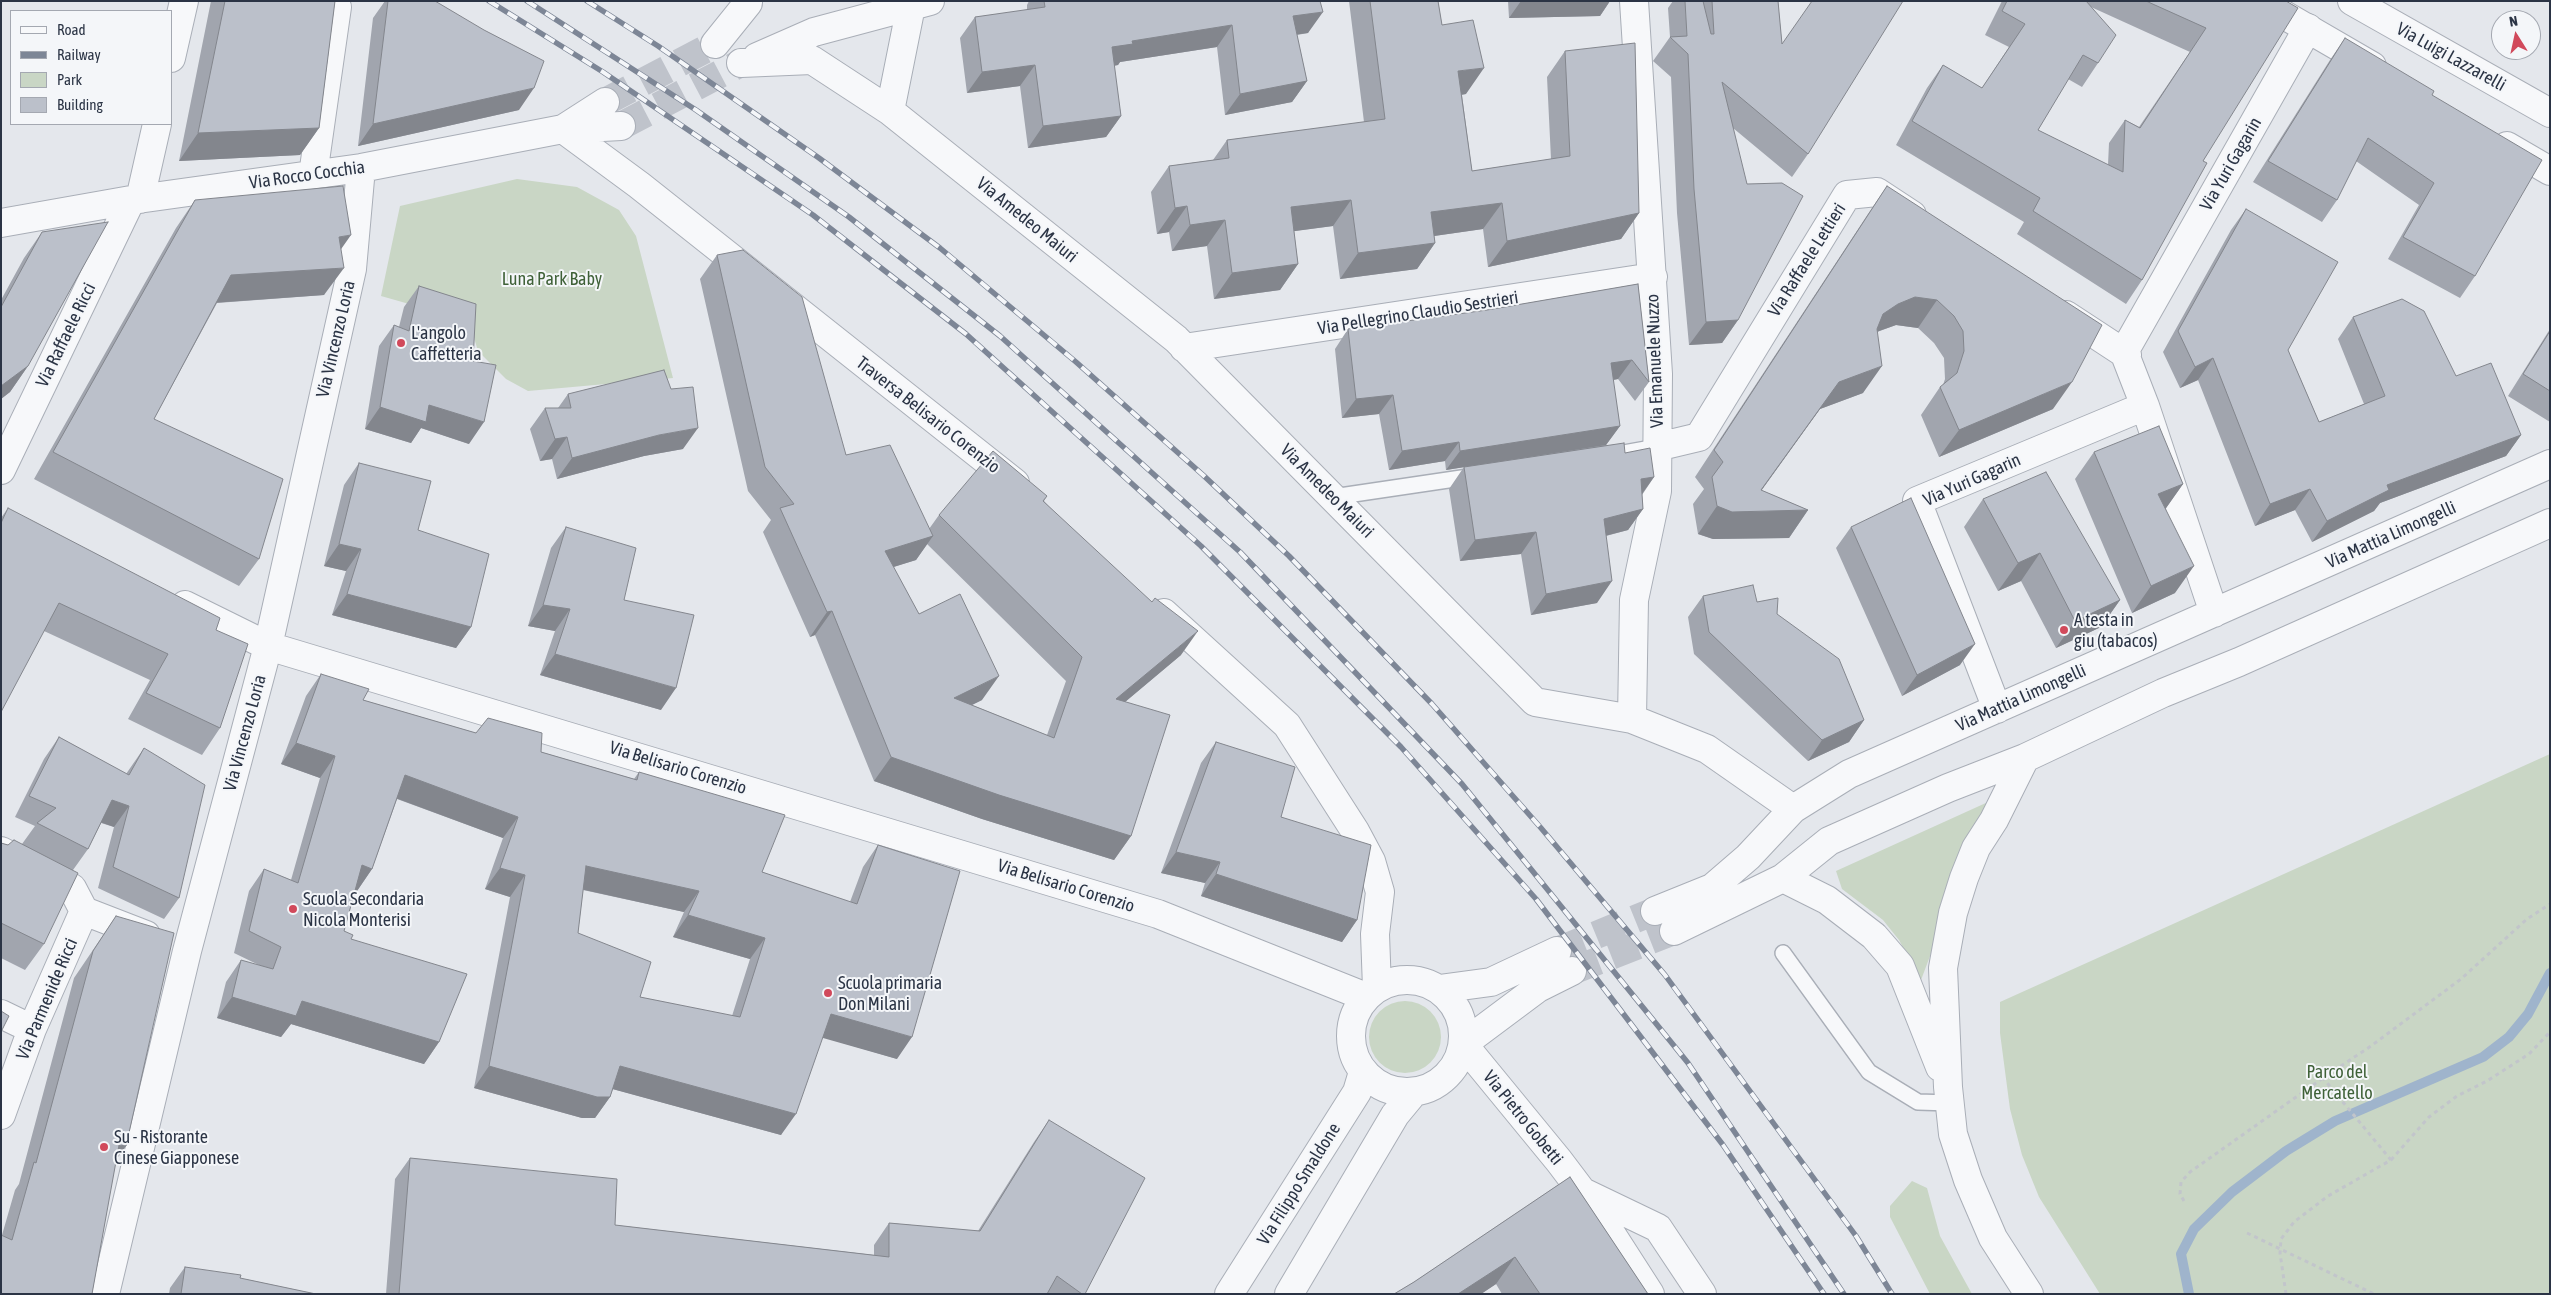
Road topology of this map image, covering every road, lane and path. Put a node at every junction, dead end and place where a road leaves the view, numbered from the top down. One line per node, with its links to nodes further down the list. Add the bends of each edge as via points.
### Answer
1 (184, 1): 10 (street)
2 (323, 1): 21 (street, via 337,7)
3 (1634, 1): 25 (street, Via Emanuele Nuzzo)
4 (2260, 1): 8 (street)
5 (2352, 1): 14 (street, Via Luigi Lazzarelli)
6 (749, 2): 9 (street)
7 (921, 4): 13 (street); 13 (street, Via Amedeo Maiuri, via 814,32 741,63 812,60)
8 (2308, 28): 11 (street); 28 (street, Via Yuri Gagarin)
9 (715, 44)
10 (172, 54)
11 (2391, 77)
12 (605, 102): 17 (street, Via Rocco Cocchia)
13 (890, 111): 27 (street, Via Amedeo Maiuri)
14 (2550, 113)
15 (157, 125): 22 (street, Via Raffaele Ricci)
16 (621, 126): 17 (street)
17 (563, 129): 19 (street, Via Rocco Cocchia); 36 (street, Traversa Belisario Corenzio, via 639,185)
18 (2483, 132): 20 (street)
19 (361, 168): 21 (street, Via Rocco Cocchia); 41 (street, Via Vincenzo Loria, via 352,269)
20 (2550, 171)
21 (313, 175): 22 (street, Via Rocco Cocchia)
22 (135, 199): 23 (street, Via Rocco Cocchia); 33 (street, Via Raffaele Ricci)
23 (1, 223)
24 (1935, 230): 30 (street, Via Raffaele Lettieri, via 1877,192 1848,195 1699,437)
25 (1652, 277): 27 (street, Via Pellegrino Claudio Sestrieri); 30 (street, Via Emanuele Nuzzo, via 1658,374)
26 (2042, 299): 28 (street)
27 (1184, 348): 35 (street, Via Amedeo Maiuri)
28 (2126, 353): 29 (street)
29 (2145, 406): 40 (street); 42 (street, Via Yuri Gagarin, via 1917,501)
30 (1657, 448): 31 (lane); 43 (street, Via Emanuele Nuzzo, via 1657,491 1634,600)
31 (1595, 458)
32 (2550, 464): 40 (street, Via Mattia Limongelli)
33 (1, 470)
34 (1490, 474): 35 (lane)
35 (1333, 498): 43 (street, Via Amedeo Maiuri, via 1535,702)
36 (1036, 500)
37 (2550, 523): 44 (street)
38 (167, 596): 41 (street, Via Belisario Corenzio)
39 (1148, 598): 55 (street, via 1287,726 1355,831 1371,860 1380,892)
40 (2214, 613): 42 (street, Via Mattia Limongelli)
41 (268, 646): 52 (street, Via Vincenzo Loria); 55 (street, Via Belisario Corenzio, via 1158,914)
42 (1997, 708): 45 (street, Via Mattia Limongelli, via 1849,774)
43 (1632, 719): 45 (street, Via Amedeo Maiuri, via 1707,750)
44 (2025, 758): 47 (street, via 1948,788 1829,842); 63 (street, via 1976,848 1953,913 1944,968)
45 (1793, 809): 50 (street, Via Mattia Limongelli, via 1748,857 1712,888)
46 (1, 851): 49 (street, via 72,888)
47 (1783, 878): 51 (street); 63 (street, via 1827,900 1874,936 1900,966)
48 (2550, 904): 61 (path, via 2527,919 2461,979)
49 (84, 911): 52 (street); 57 (street, Via Parmenide Ricci)
50 (1655, 911)
51 (1674, 931)
52 (186, 951): 70 (street, Via Vincenzo Loria)
53 (1784, 953): 63 (lane, via 1869,1072 1918,1102)
54 (1439, 989): 55 (street, via 1421,981 1398,980); 59 (street, via 1458,1011); 59 (street, via 1491,982 1565,961 1538,988)
55 (1371, 993): 60 (street, via 1356,1010 1352,1026 1351,1042)
56 (1, 1014): 57 (street)
57 (32, 1029): 64 (street, Via Parmenide Ricci)
58 (2550, 1032): 65 (path, via 2529,1054 2487,1082 2457,1096 2429,1117)
59 (1463, 1044): 62 (street, via 1458,1062 1447,1076 1432,1087); 66 (street, Via Pietro Gobetti, via 1535,1129)
60 (1363, 1072): 62 (street, via 1378,1084 1397,1092); 71 (street, Via Filippo Smaldone, via 1357,1092)
61 (2323, 1078): 65 (path); 67 (path, via 2190,1172 2181,1182 2180,1194)
62 (1414, 1092): 72 (street, via 1395,1115)
63 (1949, 1095): 75 (street, via 1953,1134 1968,1180 1994,1238)
64 (1, 1115)
65 (2391, 1160): 69 (path, via 2328,1196 2294,1222 2281,1239)
66 (1582, 1192): 73 (street, Via Pietro Gobetti); 74 (street, Via Pietro Gobetti, via 1658,1228)
67 (2184, 1201)
68 (2247, 1233): 69 (path)
69 (2280, 1249): 76 (path); 77 (path)
70 (105, 1294)
71 (1230, 1294)
72 (1289, 1294)
73 (1650, 1294)
74 (1702, 1294)
75 (2028, 1294)
76 (2286, 1294)
77 (2374, 1294)

